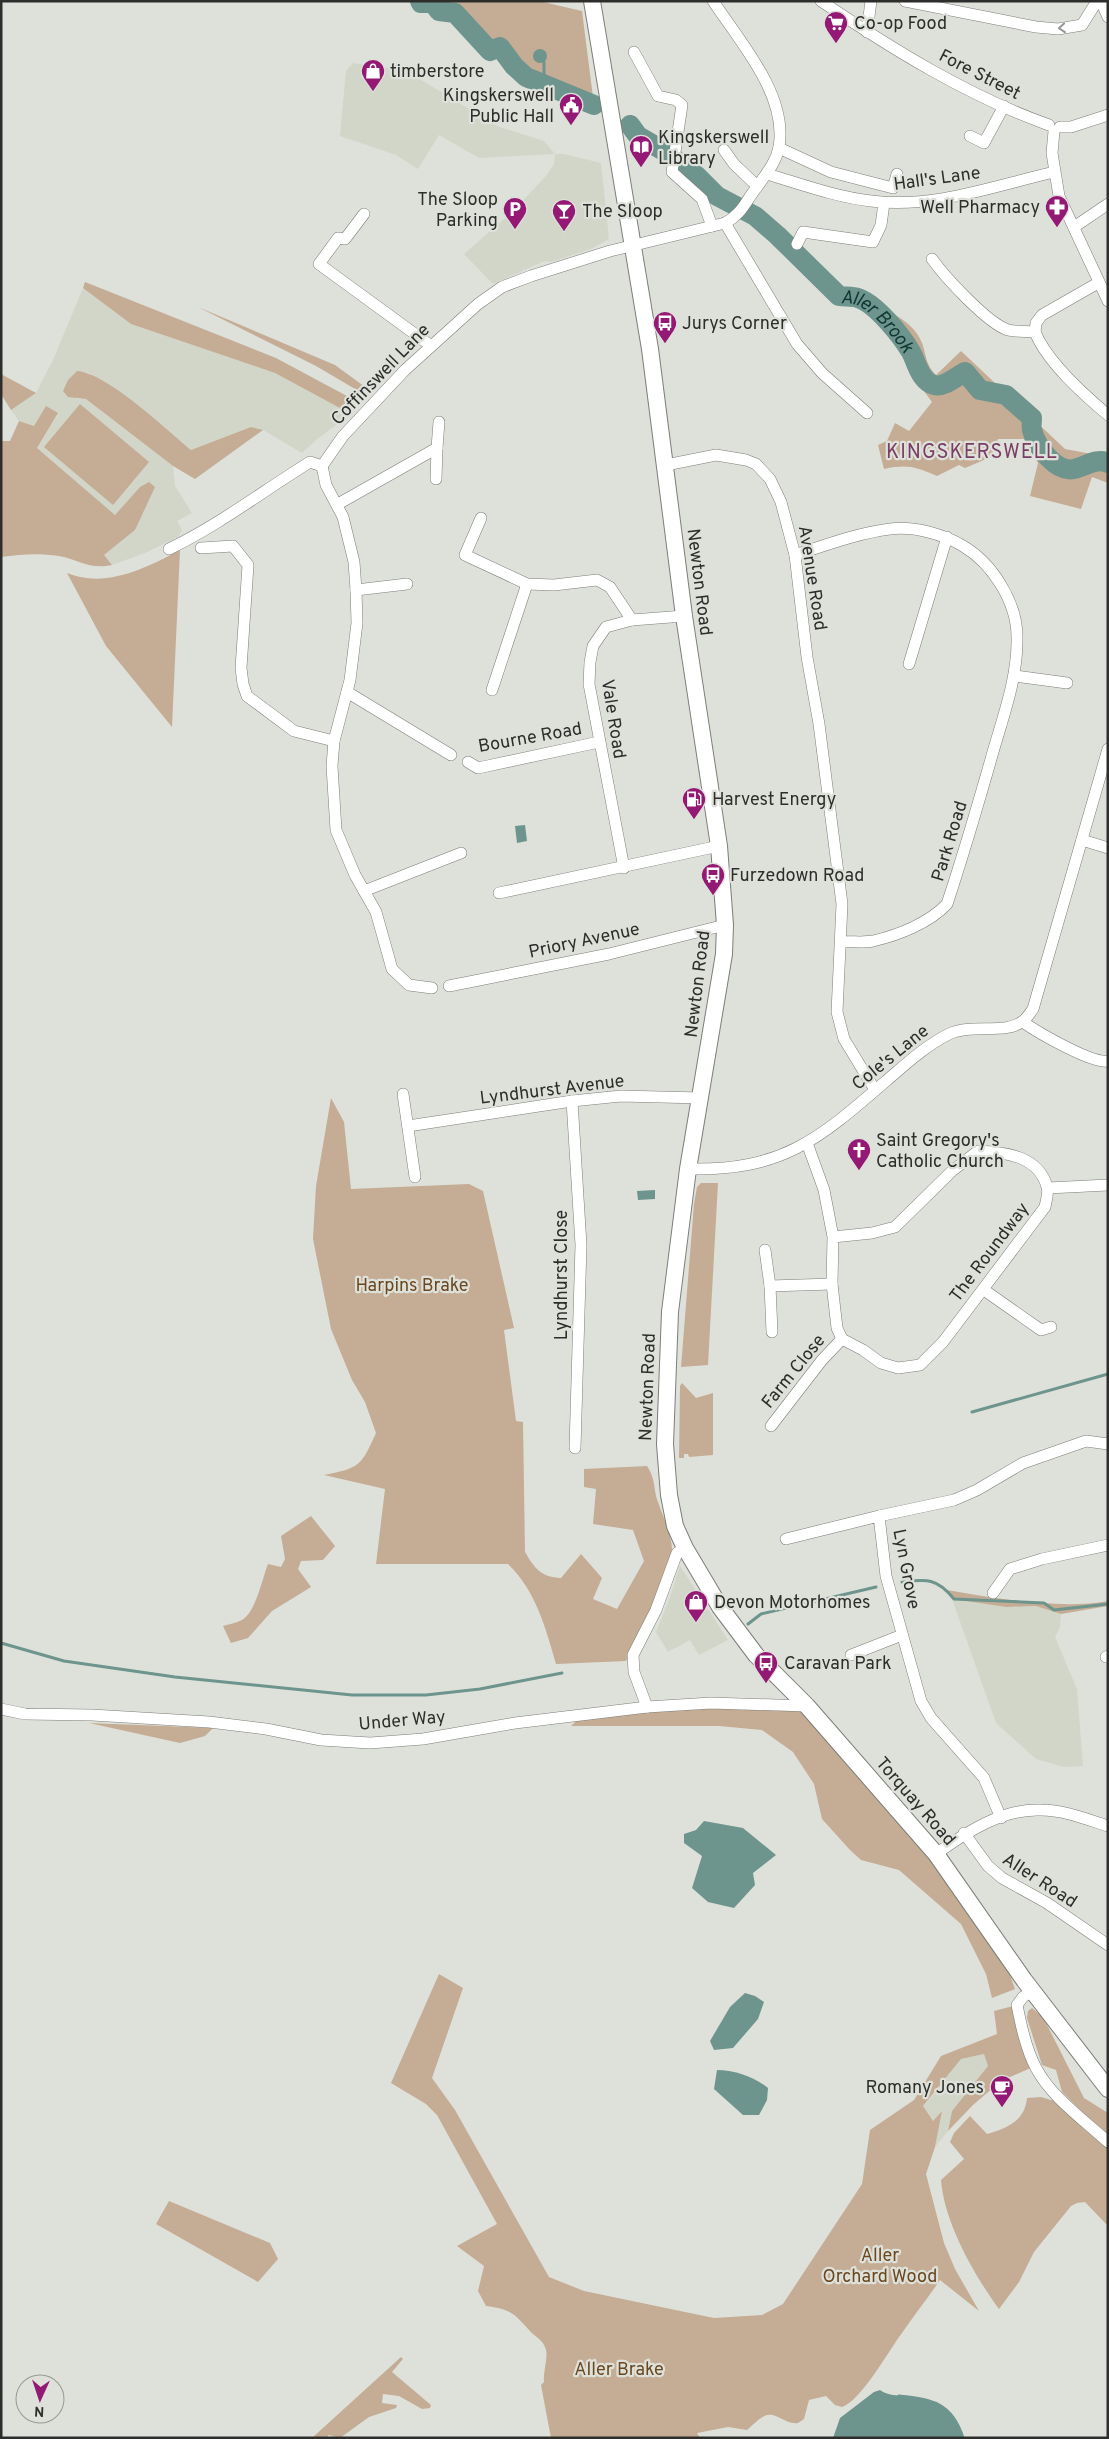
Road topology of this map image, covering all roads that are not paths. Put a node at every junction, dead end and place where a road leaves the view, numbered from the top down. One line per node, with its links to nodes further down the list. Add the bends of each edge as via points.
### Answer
1 (592, 1): 27 (street)
2 (713, 1): 14 (street, via 769,84 779,130)
3 (821, 1): 8 (street, Fore Street)
4 (871, 1): 8 (street)
5 (905, 1): 6 (street, one-way to 5, via 1082,25 1058,29)
6 (1099, 1): 7 (street)
7 (1108, 16)
8 (867, 32): 10 (street, Fore Street)
9 (634, 52): 24 (street, via 658,96 676,100 682,105 672,172 702,199)
10 (1004, 106): 12 (street, Fore Street); 13 (street, via 984,143)
11 (1108, 115): 12 (street, via 1071,127)
12 (1054, 128): 16 (street)
13 (970, 136)
14 (779, 148): 17 (street); 18 (street, via 830,172 868,183 893,188)
15 (724, 150): 19 (street)
16 (1054, 172): 20 (street, Hall's Lane, via 966,196 914,203); 25 (street, via 1059,196)
17 (767, 174): 19 (street); 20 (street, Hall's Lane, via 832,193)
18 (897, 174)
19 (757, 186): 23 (street, Coffinswell Lane, via 737,216)
20 (884, 203): 26 (street, via 881,225 873,242 803,232)
21 (1108, 204): 25 (street)
22 (364, 214): 32 (street, via 345,239 338,238 334,242 320,264)
23 (725, 223): 24 (street, Coffinswell Lane); 33 (street, via 797,344 822,373)
24 (712, 226): 27 (street, Coffinswell Lane)
25 (1074, 227): 29 (street)
26 (797, 244)
27 (632, 245): 32 (street, Coffinswell Lane, via 502,287); 37 (street, Newton Road)
28 (932, 258): 31 (street, via 940,271 986,316 1008,330)
29 (1098, 282): 30 (street); 31 (street, via 1042,315 1036,323)
30 (1108, 301)
31 (1036, 332): 34 (street, via 1040,344)
32 (430, 345): 38 (street, Coffinswell Lane, via 372,403)
33 (867, 413)
34 (1108, 415)
35 (439, 422): 36 (street)
36 (437, 448): 39 (street); 40 (street)
37 (666, 465): 45 (street, Avenue Road, via 716,456 729,456 756,464 770,479 781,502); 49 (street, Newton Road)
38 (322, 466): 40 (street, via 326,485); 44 (street, via 310,462 242,507)
39 (436, 479)
40 (338, 504): 48 (street, via 354,562)
41 (481, 518): 47 (street, via 465,555)
42 (947, 537): 45 (street, Park Road, via 892,528); 51 (street); 52 (street, Park Road, via 973,552 1009,600 1017,635)
43 (201, 548): 56 (street, via 233,546 248,565 241,668 248,696 294,731)
44 (168, 549)
45 (795, 555): 69 (street, Avenue Road, via 842,904)
46 (406, 584): 48 (street)
47 (527, 584): 50 (street, via 554,585 598,580 610,587); 54 (street)
48 (356, 590): 55 (street, via 355,650)
49 (684, 616): 50 (street, Vale Road); 62 (street, Newton Road)
50 (632, 620): 57 (street, Vale Road, via 606,627 593,646 590,684)
51 (909, 664)
52 (1015, 676): 53 (street); 69 (street, Park Road, via 948,904 936,916 907,930 872,941)
53 (1068, 683)
54 (492, 690)
55 (347, 692): 56 (street); 59 (street)
56 (334, 740): 66 (street, via 332,766 336,830)
57 (599, 742): 60 (street, Bourne Road, via 478,768); 65 (street, Vale Road)
58 (1108, 749): 61 (street)
59 (451, 755)
60 (468, 762)
61 (1082, 840): 63 (street); 72 (street, via 1033,1009)
62 (719, 846): 65 (street); 68 (street, Newton Road)
63 (1108, 848)
64 (461, 853): 66 (street)
65 (624, 868): 67 (street)
66 (364, 891): 71 (street, via 376,912 392,968 409,985)
67 (499, 893)
68 (725, 925): 70 (street, Priory Avenue, via 609,954); 76 (street, Newton Road, via 724,954)
69 (841, 942): 74 (street, Avenue Road, via 837,1012 844,1038)
70 (450, 986)
71 (432, 988)
72 (1023, 1022): 73 (street, via 1084,1056); 74 (street, Cole's Lane, via 952,1032 928,1045)
73 (1108, 1061)
74 (875, 1090): 79 (street, Cole's Lane, via 836,1124)
75 (403, 1094): 78 (street)
76 (701, 1098): 77 (street, Lyndhurst Avenue, via 621,1096); 80 (street, Newton Road)
77 (572, 1101): 78 (street, Lyndhurst Avenue); 94 (street, Lyndhurst Close, via 581,1245)
78 (408, 1126): 81 (street)
79 (807, 1143): 80 (street, Cole's Lane, via 763,1162 717,1170); 84 (street, via 824,1190)
80 (688, 1170): 98 (street, Newton Road, via 670,1312 665,1444 675,1526)
81 (415, 1177)
82 (1108, 1185): 83 (street)
83 (1048, 1188): 84 (street, via 1039,1171 1028,1161 1012,1154 978,1150 895,1227); 88 (street, The Roundway, via 1045,1207)
84 (833, 1237): 86 (street)
85 (764, 1250): 87 (street)
86 (832, 1284): 87 (street); 91 (street, via 836,1328)
87 (770, 1286): 90 (street)
88 (984, 1290): 89 (street, via 1041,1330); 91 (street, The Roundway, via 943,1342 920,1365 898,1368 880,1363)
89 (1051, 1327)
90 (772, 1332)
91 (842, 1339): 92 (street, Farm Close)
92 (771, 1426)
93 (1108, 1444): 95 (street, via 1086,1442 1023,1463 954,1500)
94 (575, 1448)
95 (879, 1516): 96 (street, Lyn Grove); 100 (street, Lyn Grove, via 886,1576)
96 (786, 1540)
97 (1108, 1545): 99 (street, via 1010,1569)
98 (685, 1548): 102 (street, Torquay Road, via 741,1636); 103 (street, via 677,1553 656,1610 634,1655 634,1672)
99 (993, 1593)
100 (902, 1634): 101 (street, Lyn Grove); 105 (street, Lyn Grove, via 922,1700 931,1718 984,1778)
101 (851, 1655)
102 (806, 1706): 103 (street, Under Way, via 711,1703); 108 (street, Torquay Road)
103 (647, 1707): 104 (street, Under Way, via 423,1739 370,1743 321,1740 208,1722 25,1714)
104 (1, 1709)
105 (1001, 1818): 106 (street, via 1039,1810 1064,1812); 107 (street)
106 (1108, 1826)
107 (964, 1833): 108 (street); 109 (street, Aller Road, via 988,1866 1002,1878)
108 (936, 1854): 110 (street, Torquay Road)
109 (1108, 1945)
110 (1032, 1991): 111 (street, Torquay Road); 112 (street, via 1017,2005 1035,2066 1065,2104)
111 (1108, 2089)
112 (1108, 2142)

